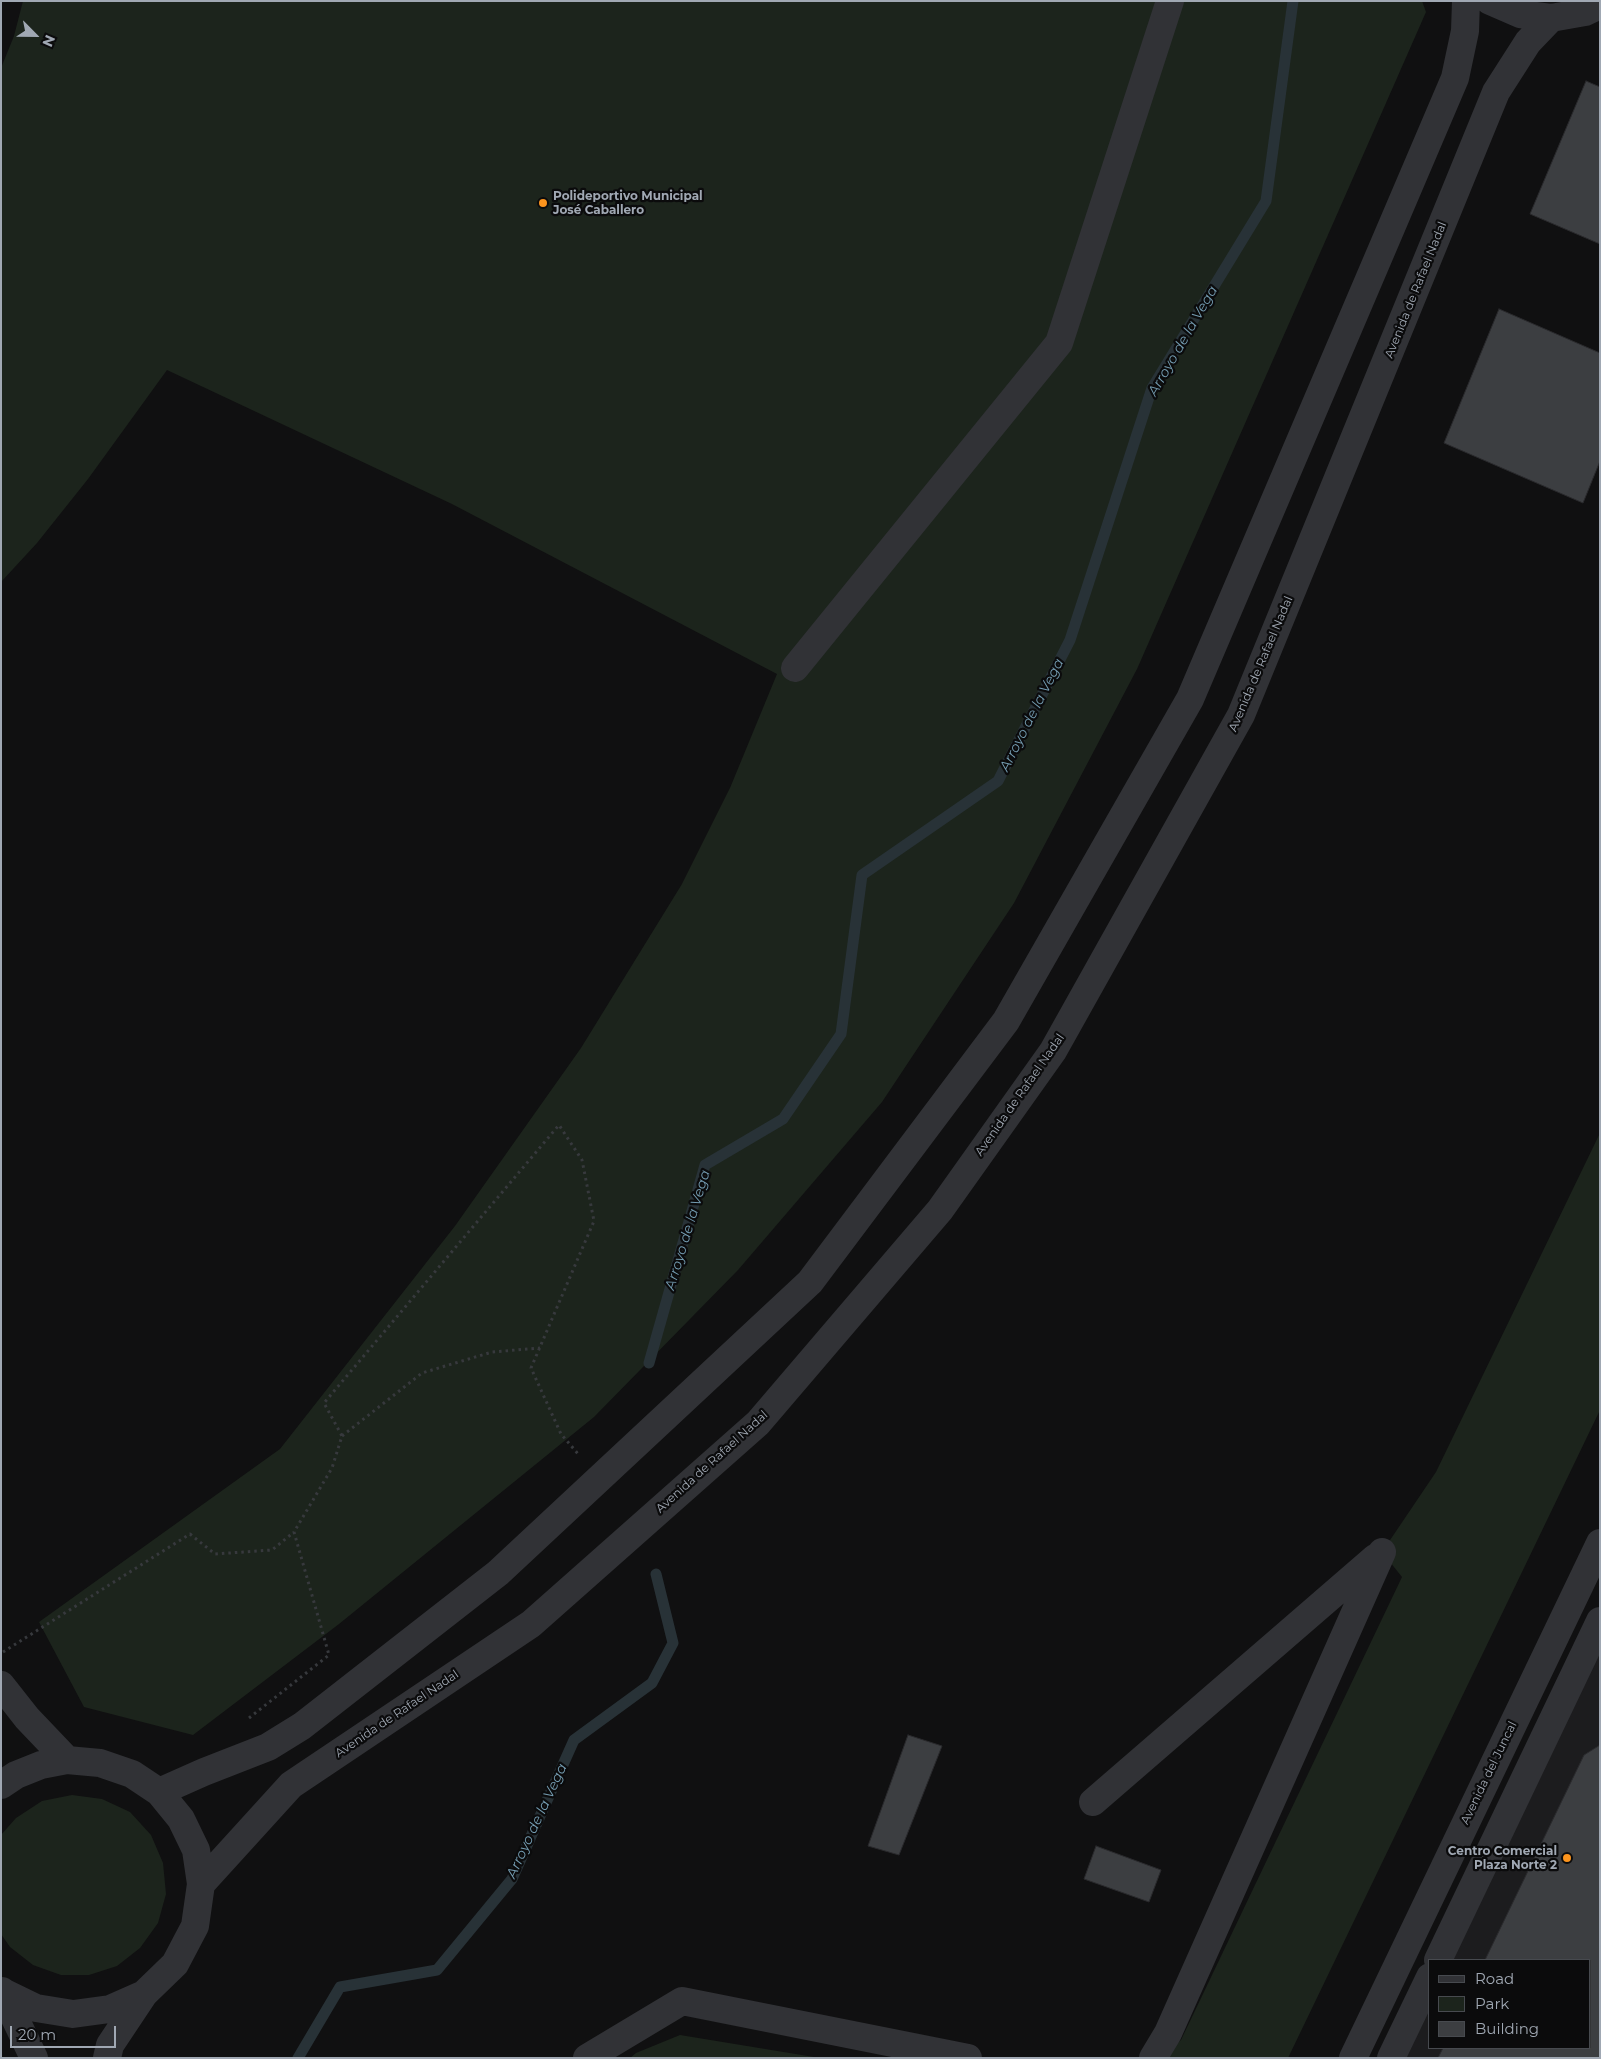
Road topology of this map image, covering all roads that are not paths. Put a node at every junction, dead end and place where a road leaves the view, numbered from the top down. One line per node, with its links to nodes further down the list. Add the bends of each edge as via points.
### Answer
1 (1170, 1): 6 (street, via 1059,343)
2 (1466, 1): 12 (street, via 1465,31 1455,78 1190,699 1006,1022 810,1282 498,1573 302,1726 268,1747)
3 (1490, 1): 5 (street, via 1520,14)
4 (1600, 5): 5 (street, via 1585,12)
5 (1551, 18): 14 (street, Avenida de Rafael Nadal, via 1528,42 1496,92 1241,715 1053,1052 940,1210 758,1423 530,1624 291,1785)
6 (795, 668)
7 (1600, 1543): 24 (street, Avenida del Juncal)
8 (1600, 1621): 15 (street)
9 (1, 1685): 10 (street)
10 (67, 1760): 11 (street, via 41,1765); 12 (street, via 100,1763 132,1774)
11 (1, 1785)
12 (159, 1792): 14 (street, via 181,1819 196,1850)
13 (1093, 1802): 23 (street, via 1382,1552 1168,2033)
14 (201, 1884): 18 (street, via 195,1926 175,1964)
15 (1438, 1959)
16 (1428, 1981): 25 (street)
17 (2, 1991): 18 (street, via 36,2008 73,2014 110,2009); 19 (street)
18 (144, 1994): 20 (street, via 110,2045)
19 (34, 2058)
20 (107, 2058)
21 (586, 2058): 22 (street, via 682,2001)
22 (968, 2058)
23 (1153, 2058)
24 (1353, 2058)
25 (1391, 2058)

